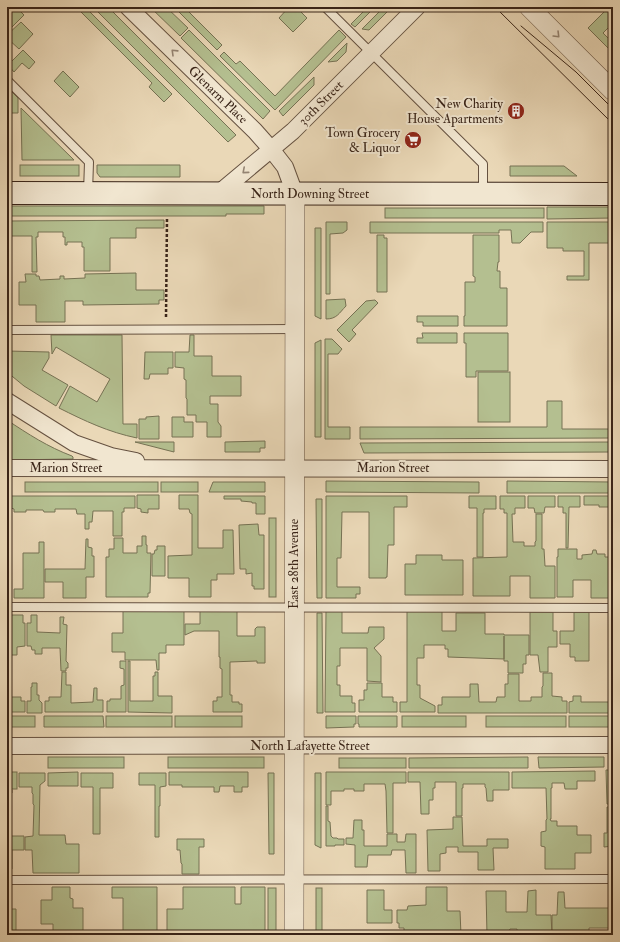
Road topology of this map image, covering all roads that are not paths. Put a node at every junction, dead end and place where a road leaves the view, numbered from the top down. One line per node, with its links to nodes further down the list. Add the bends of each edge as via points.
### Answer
1 (128, 7): 8 (street, Glenarm Place, one-way to 1)
2 (326, 7): 5 (lane)
3 (418, 7): 5 (street, 30th Street)
4 (529, 7): 7 (street, one-way to 7)
5 (371, 53): 8 (street, 30th Street); 13 (lane, via 483,164)
6 (7, 80): 10 (lane, via 89,162)
7 (613, 91)
8 (271, 149): 11 (street, 30th Street, one-way to 11); 12 (street, Glenarm Place, via 285,167)
9 (7, 193): 10 (main road, North Downing Street)
10 (88, 193): 11 (main road, North Downing Street)
11 (219, 193): 12 (main road, North Downing Street)
12 (294, 194): 13 (main road, North Downing Street); 15 (street, East 28th Avenue)
13 (483, 194): 14 (main road, North Downing Street)
14 (613, 194)
15 (294, 329): 16 (lane); 20 (street, East 28th Avenue)
16 (7, 330)
17 (7, 402): 19 (street, Marion Street, via 74,443 111,456)
18 (7, 468): 19 (street, Marion Street)
19 (172, 468): 20 (street, Marion Street)
20 (294, 468): 21 (street, Marion Street); 23 (street, East 28th Avenue)
21 (613, 469)
22 (7, 607): 23 (lane)
23 (294, 607): 24 (lane); 27 (street, East 28th Avenue)
24 (613, 608)
25 (613, 745): 27 (street, North Lafayette Street)
26 (7, 746): 27 (street, North Lafayette Street)
27 (294, 746): 30 (street, East 28th Avenue)
28 (613, 879): 30 (lane)
29 (7, 880): 30 (lane)
30 (294, 880): 31 (street, East 28th Avenue)
31 (294, 935)

